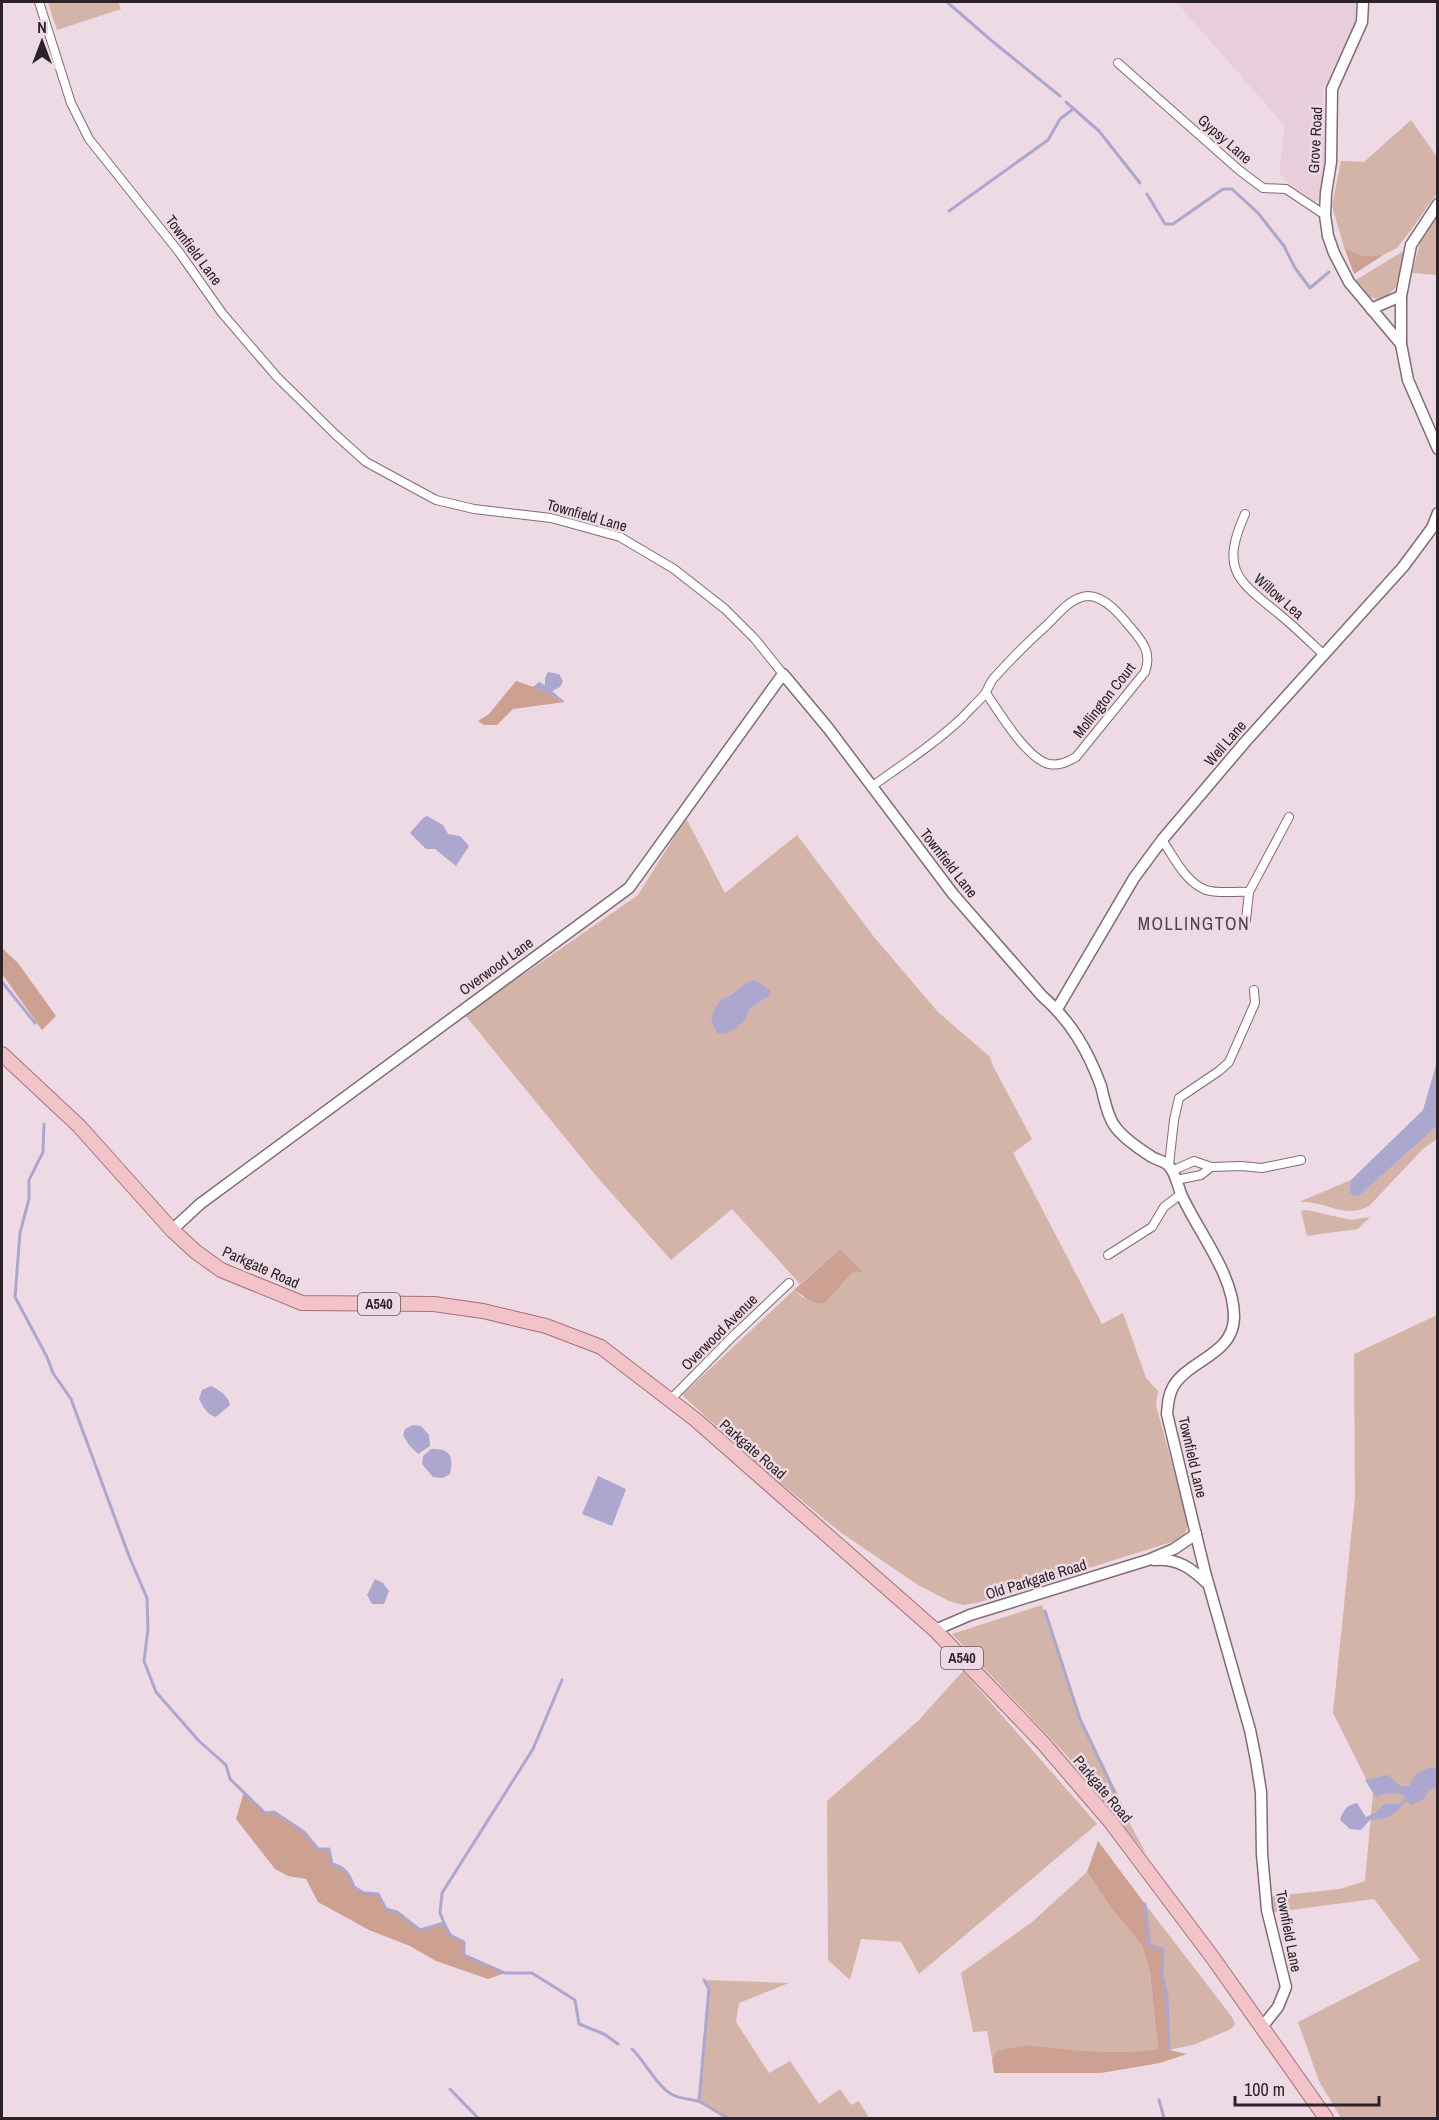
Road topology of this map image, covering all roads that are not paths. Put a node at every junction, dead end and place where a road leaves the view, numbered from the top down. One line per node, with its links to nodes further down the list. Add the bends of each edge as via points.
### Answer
1 (39, 2): 13 (street, Townfield Lane, via 72,103 89,139 222,313 277,377 336,435 366,462 436,500 474,509 551,518 620,537 674,569 725,609)
2 (1362, 2): 5 (street, Grove Road, via 1362,22 1332,88 1331,162)
3 (1118, 63): 5 (street, Gypsy Lane, via 1263,188 1286,189)
4 (1437, 204): 6 (street, via 1410,245)
5 (1325, 215): 7 (street, Grove Road, via 1334,253 1349,282)
6 (1401, 296): 7 (street); 8 (street)
7 (1371, 309): 8 (street, Grove Road)
8 (1401, 344): 9 (street, via 1408,380)
9 (1437, 449)
10 (1437, 513): 12 (street, Well Lane, via 1432,528 1403,567)
11 (1245, 514): 12 (street, Willow Lea, via 1233,557 1237,573 1248,589)
12 (1323, 655): 17 (street, Well Lane)
13 (783, 674): 15 (street, Townfield Lane); 29 (street, Overwood Lane, via 629,888 200,1204)
14 (986, 693): 14 (street, Mollington Court, via 991,681 1032,639 1080,598 1101,600 1119,614 1149,658 1145,672 1076,757 1066,763 1054,765 1038,759); 15 (street, Mollington Court, via 931,744)
15 (871, 787): 21 (street, Townfield Lane, via 953,894)
16 (1289, 817): 18 (street)
17 (1162, 840): 18 (street, via 1193,882 1207,890); 21 (street, Well Lane, via 1134,878)
18 (1249, 892): 19 (street)
19 (1246, 920)
20 (1254, 990): 27 (street, via 1255,1003 1229,1062 1179,1098 1174,1120)
21 (1057, 1009): 27 (street, Townfield Lane, via 1073,1028 1095,1070 1114,1125)
22 (2, 1054): 29 (main road, Parkgate Road / A540, via 79,1126)
23 (1277, 1156): 25 (street)
24 (1301, 1160): 25 (street)
25 (1279, 1165): 26 (street)
26 (1211, 1167): 27 (street, via 1201,1175); 27 (street, via 1194,1161)
27 (1173, 1172): 28 (street, Townfield Lane)
28 (1181, 1194): 30 (street, via 1164,1207 1152,1227); 33 (street, Townfield Lane, via 1214,1254 1232,1302 1234,1319 1222,1347 1188,1370 1168,1398 1167,1414)
29 (172, 1230): 32 (main road, Parkgate Road / A540, via 222,1270 302,1303 434,1304 483,1311 566,1332 601,1347)
30 (1108, 1255)
31 (789, 1283): 32 (street, Overwood Avenue)
32 (670, 1400): 36 (main road, Parkgate Road / A540)
33 (1196, 1534): 34 (street, Old Parkgate Road); 35 (street, Townfield Lane)
34 (1148, 1560): 35 (street, Old Parkgate Road, via 1178,1561); 36 (street, Old Parkgate Road, via 980,1611)
35 (1208, 1584): 37 (street, Townfield Lane, via 1256,1760 1267,1910 1286,1987 1278,2007)
36 (935, 1630): 37 (main road, Parkgate Road / A540, via 1043,1743 1110,1821)
37 (1262, 2027): 38 (main road, Parkgate Road / A540)
38 (1326, 2118)

